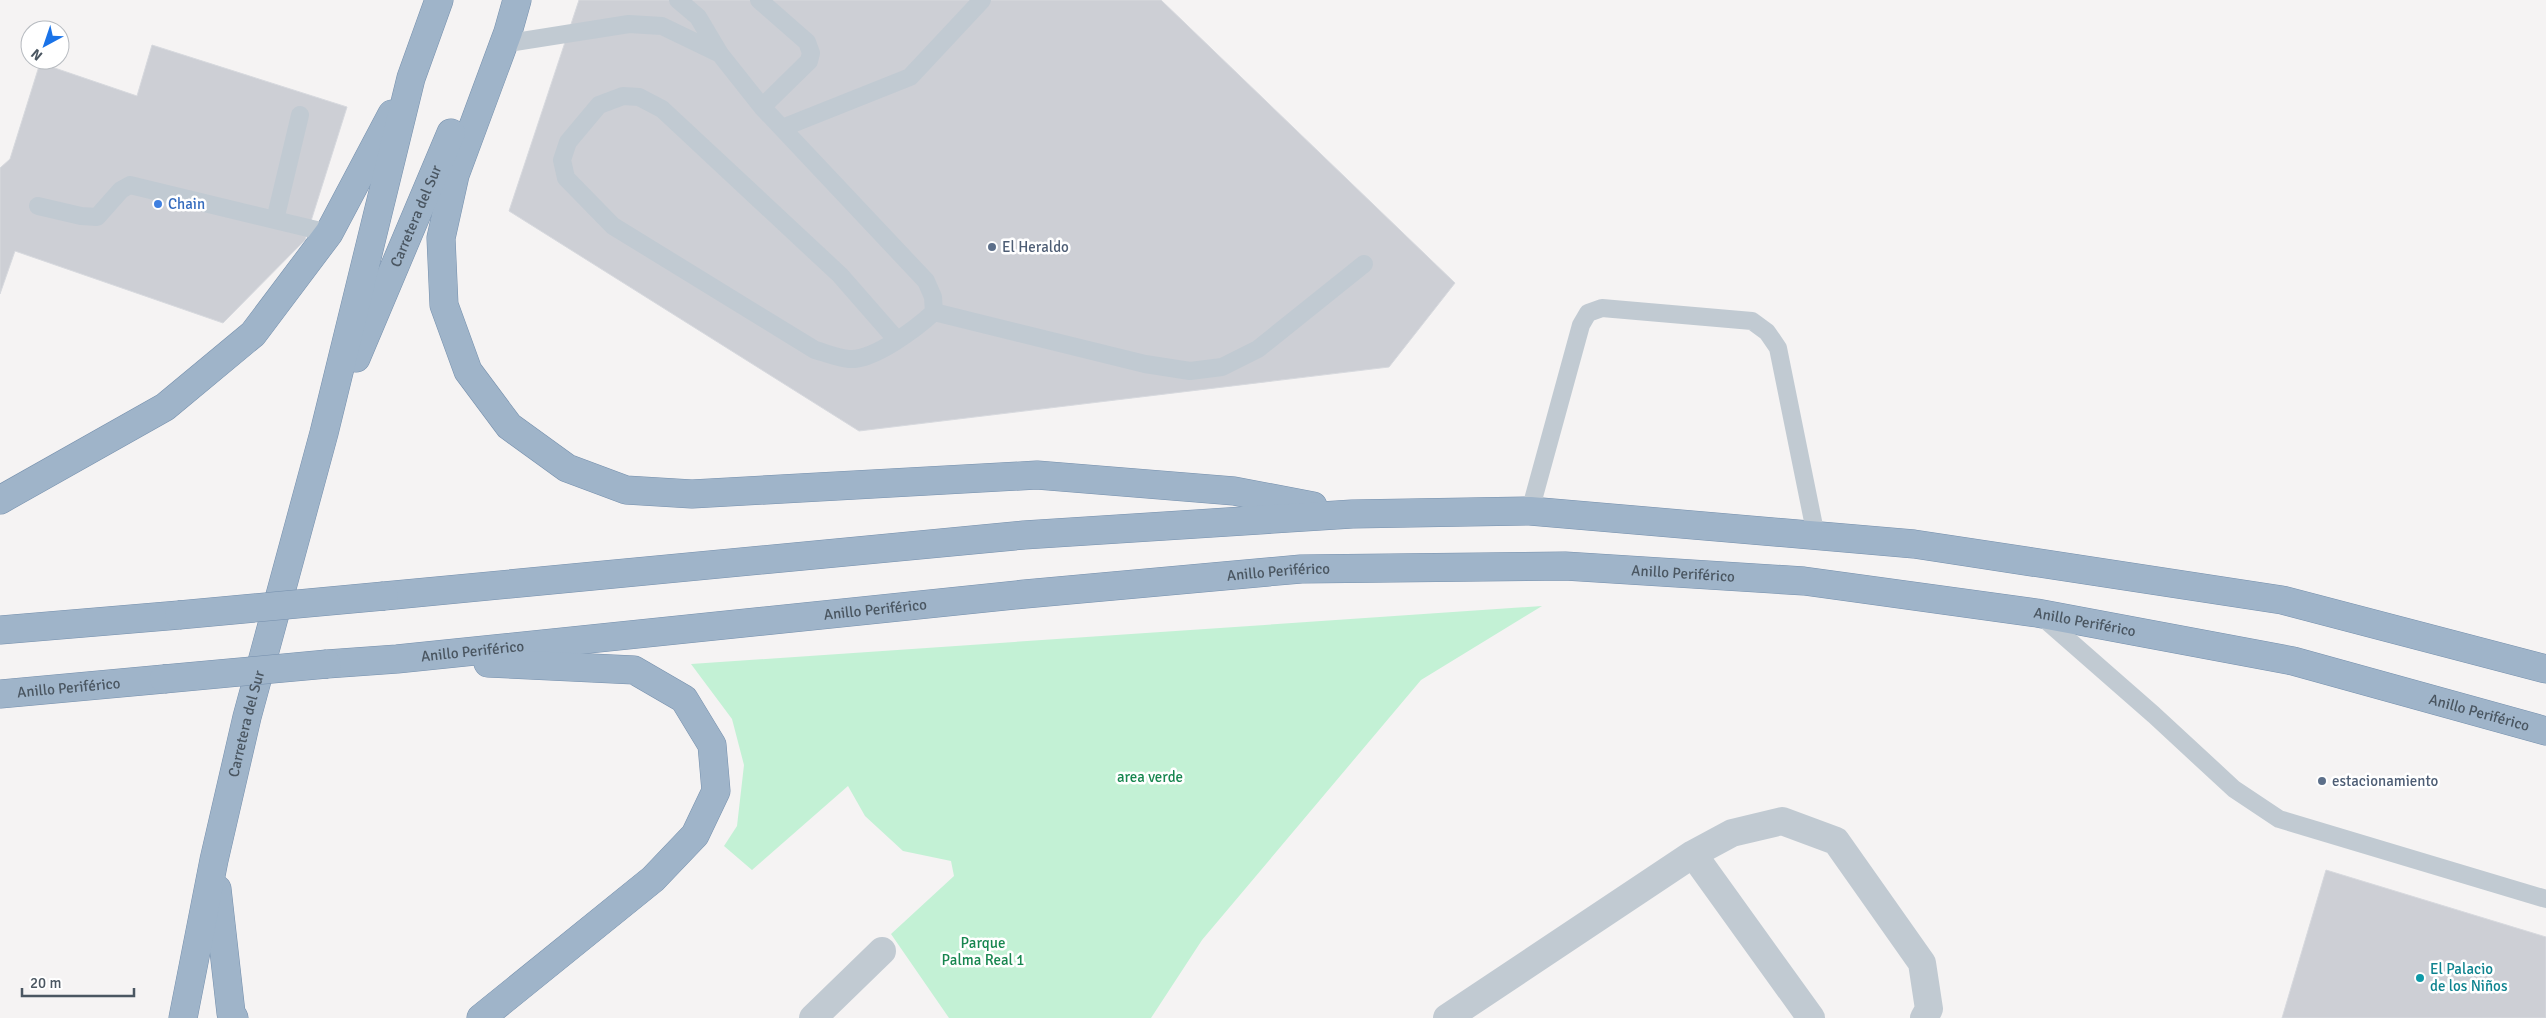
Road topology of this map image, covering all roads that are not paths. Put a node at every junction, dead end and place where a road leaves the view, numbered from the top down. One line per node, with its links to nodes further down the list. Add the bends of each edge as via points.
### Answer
1 (439, 0): 9 (highway, Carretera del Sur)
2 (508, 0): 19 (highway, Carretera del Sur)
3 (517, 0): 7 (highway)
4 (678, 0): 8 (lane, via 698,17)
5 (759, 0): 10 (lane, via 807,42 811,53 809,61)
6 (982, 0): 12 (lane, via 910,77)
7 (503, 44): 8 (lane, via 629,24 662,26); 22 (highway, via 454,175 440,238 444,305 468,371 509,426 567,468 626,490 692,494 1037,474 1234,491)
8 (720, 54): 10 (lane)
9 (411, 78): 15 (highway); 19 (highway, Carretera del Sur)
10 (762, 107): 12 (lane)
11 (300, 115): 14 (lane)
12 (782, 128): 17 (lane, via 926,281 933,297)
13 (38, 206): 14 (lane, via 97,217 121,190 130,185)
14 (275, 220): 15 (lane)
15 (329, 233): 20 (highway, via 253,334 165,408)
16 (1364, 264): 17 (lane, via 1258,349 1222,367 1190,371 1145,364)
17 (934, 312): 18 (lane)
18 (896, 339): 18 (lane, via 874,355 849,359 815,350 613,226 566,178 562,160 568,142 599,105 623,96 640,97 662,109 840,275)
19 (324, 433): 33 (highway, Carretera del Sur, via 247,717)
20 (0, 500)
21 (1530, 511): 22 (highway); 23 (highway); 23 (lane, via 1581,325 1588,313 1602,308 1752,321 1767,332 1778,348)
22 (1352, 514): 25 (highway, bridge, via 1024,536)
23 (1816, 536): 27 (highway, via 1914,544 2282,600)
24 (2037, 613): 26 (highway, Anillo Periférico, via 1804,582 1565,566 1301,569); 31 (highway, Anillo Periférico, via 2293,661); 34 (lane, via 2234,789 2279,819)
25 (0, 630)
26 (397, 659): 28 (highway, Anillo Periférico, bridge); 38 (highway, via 634,670 684,699 712,745 716,791 695,834 653,879)
27 (2546, 669)
28 (52, 689): 29 (highway, Anillo Periférico); 30 (highway)
29 (0, 694)
30 (0, 706)
31 (2546, 731)
32 (1693, 854): 40 (street); 41 (street); 42 (street, via 1732,833 1782,821 1836,842 1922,963 1928,1009)
33 (214, 860): 36 (highway, Carretera del Sur); 37 (highway)
34 (2546, 899)
35 (882, 952): 39 (street)
36 (183, 1018)
37 (234, 1018)
38 (482, 1018)
39 (813, 1018)
40 (1447, 1018)
41 (1811, 1018)
42 (1924, 1018)

